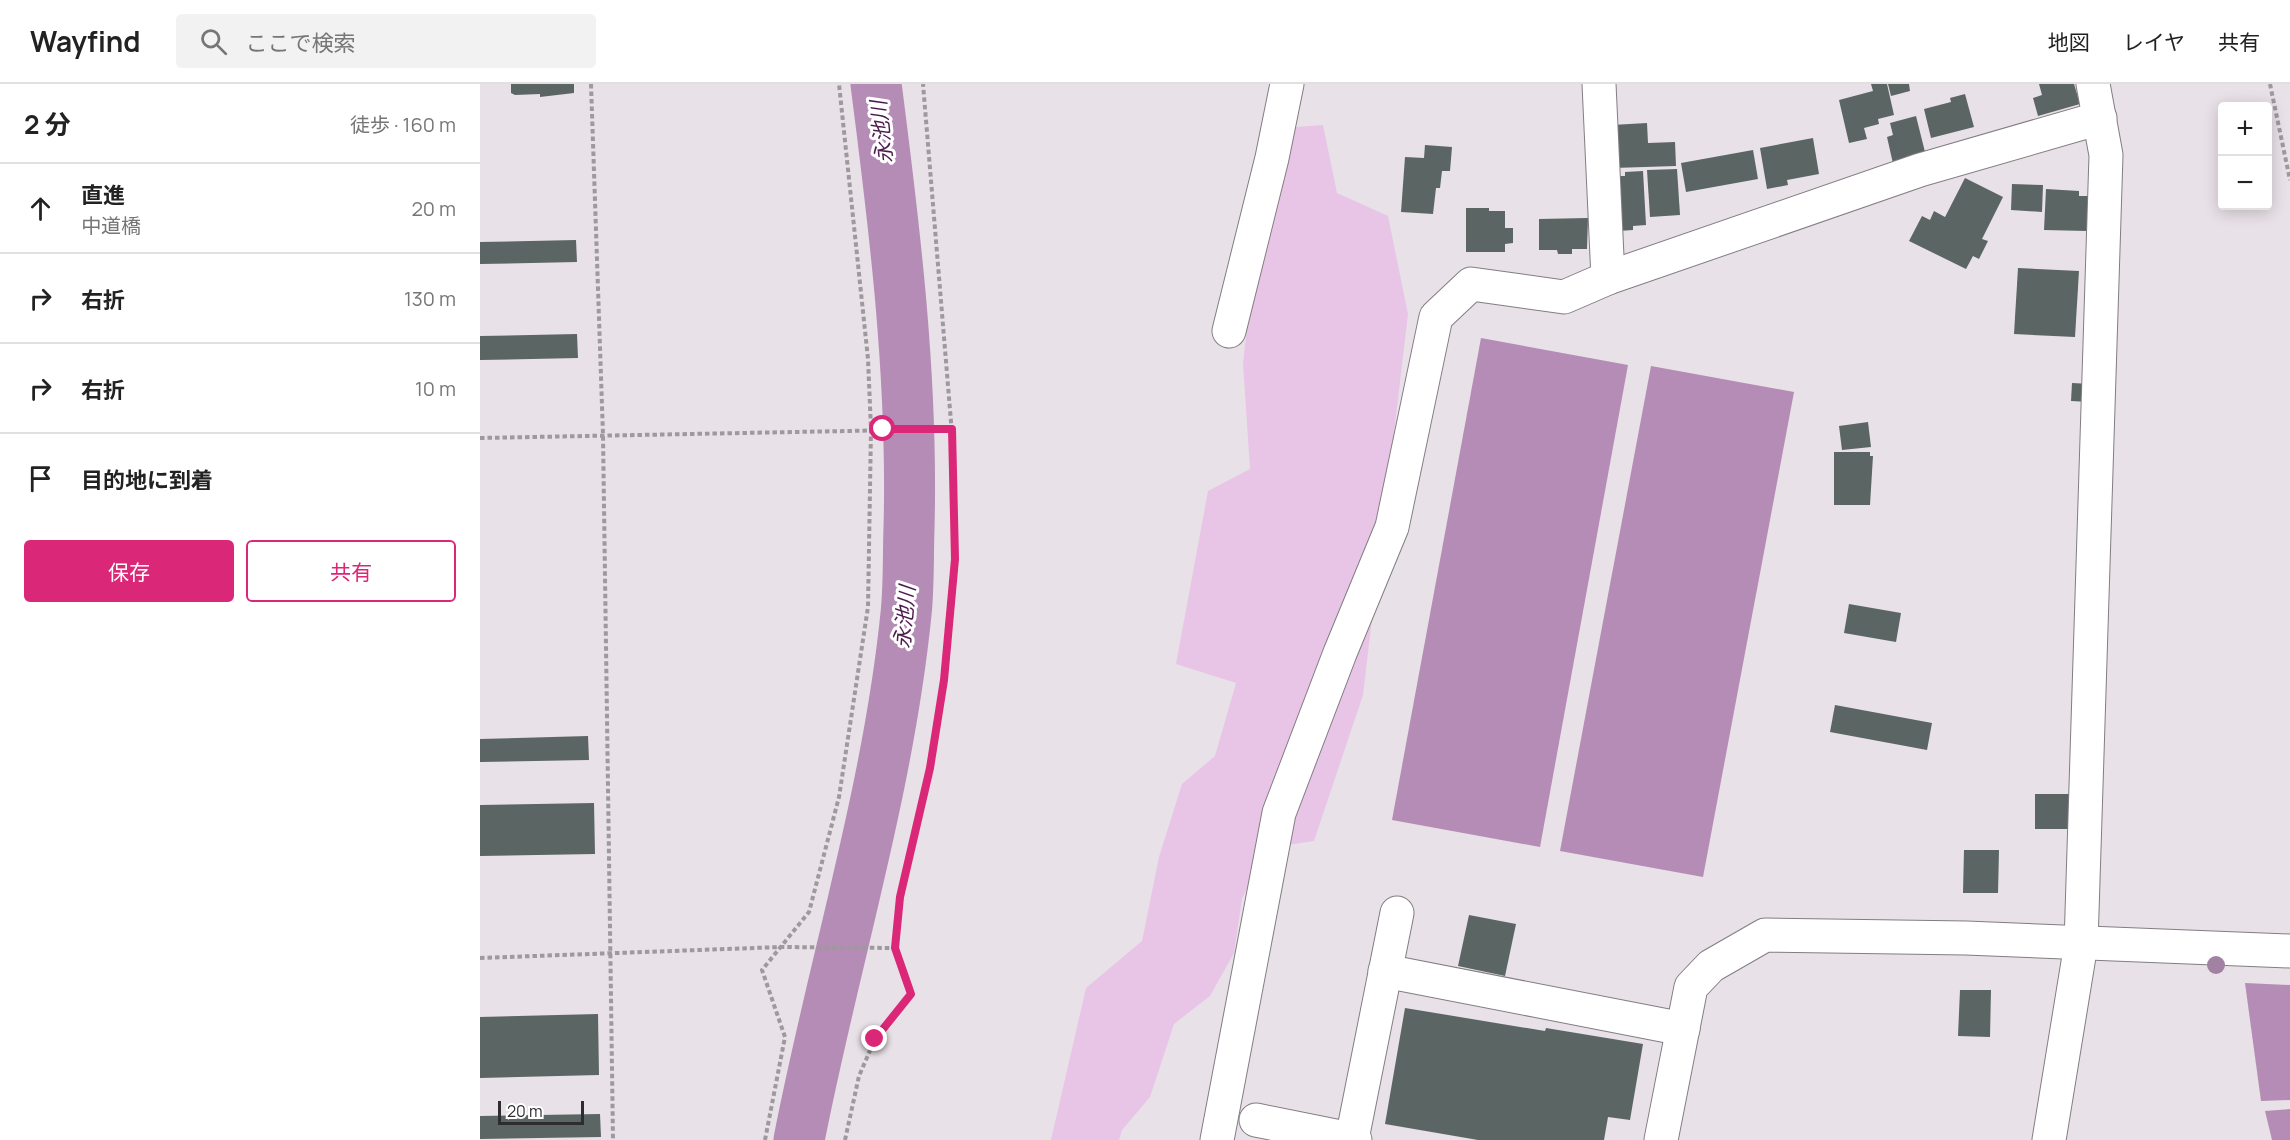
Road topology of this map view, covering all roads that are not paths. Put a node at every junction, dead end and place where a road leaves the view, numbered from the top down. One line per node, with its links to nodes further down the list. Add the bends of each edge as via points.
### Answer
1 (1287, 84): 6 (street)
2 (1599, 84): 5 (street)
3 (2093, 84): 4 (street)
4 (2100, 118): 5 (street, via 1920,170); 8 (street, via 2106,155)
5 (1608, 279): 13 (street, via 1564,297 1471,284 1436,317 1392,527 1279,813)
6 (1229, 331)
7 (1397, 913): 10 (street)
8 (2082, 944): 9 (street); 11 (street, via 1765,935 1711,966 1691,987); 16 (street)
9 (2290, 951)
10 (1385, 971): 11 (street); 14 (street)
11 (1683, 1029): 15 (street)
12 (1256, 1120): 14 (street)
13 (1217, 1140)
14 (1353, 1140)
15 (1661, 1140)
16 (2049, 1140)

